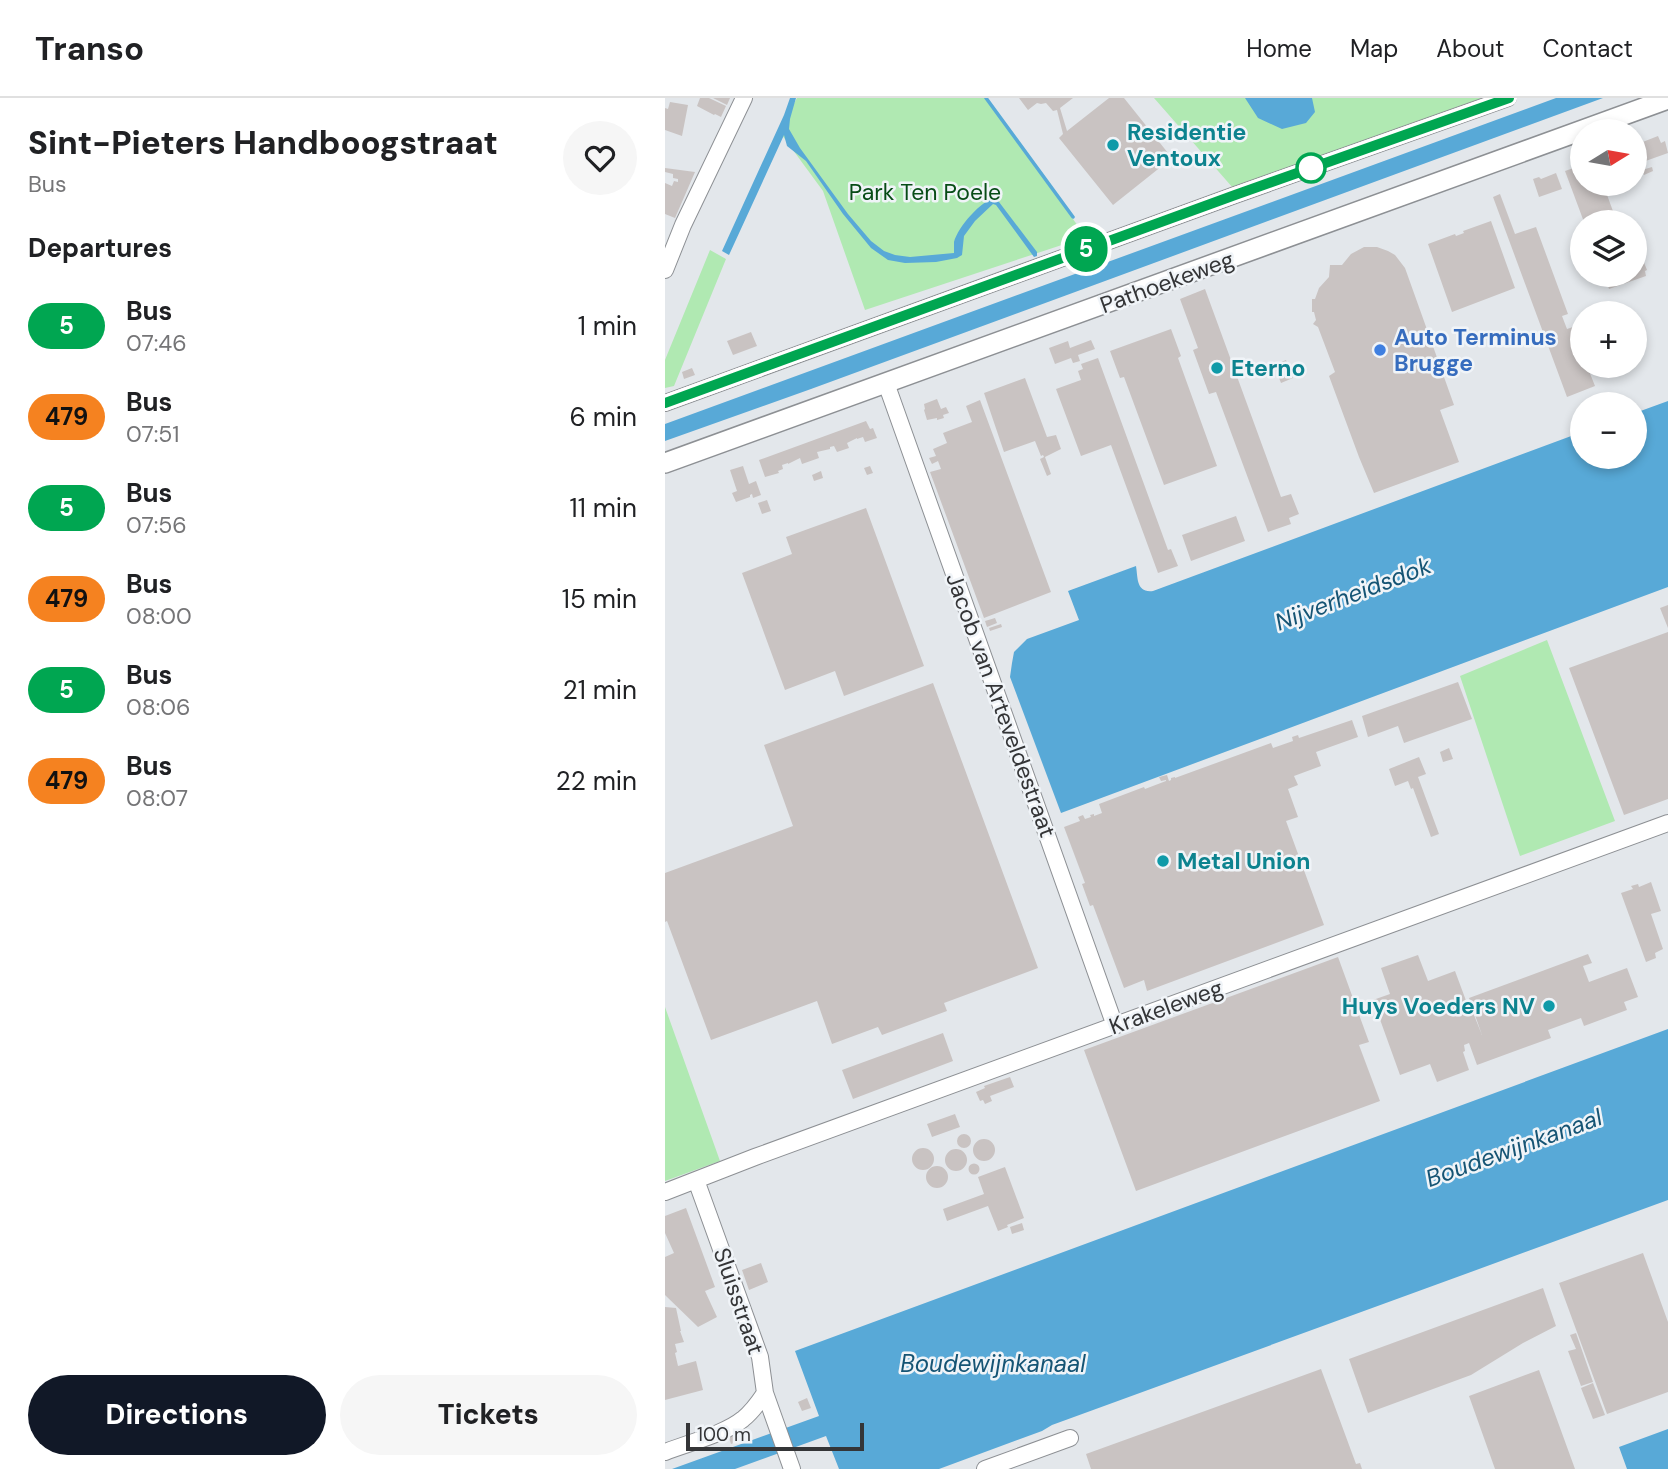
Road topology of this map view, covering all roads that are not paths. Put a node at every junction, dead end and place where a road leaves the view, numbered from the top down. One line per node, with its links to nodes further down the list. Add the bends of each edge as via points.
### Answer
1 (744, 98): 4 (street)
2 (1508, 98): 6 (street)
3 (1668, 99): 5 (main road, Pathoekeweg)
4 (665, 270)
5 (887, 383): 7 (main road, Pathoekeweg); 9 (street, Jacob van Arteveldestraat)
6 (665, 403)
7 (665, 463)
8 (1668, 823): 9 (street, Krakeleweg)
9 (1115, 1026): 10 (street, Krakeleweg)
10 (696, 1180): 11 (street, Krakeleweg); 12 (street, Sluisstraat, via 760,1357)
11 (665, 1192)
12 (765, 1393): 14 (street, via 743,1420); 15 (street, Sluisstraat)
13 (1070, 1438): 16 (street)
14 (665, 1452)
15 (790, 1464)
16 (985, 1469)

